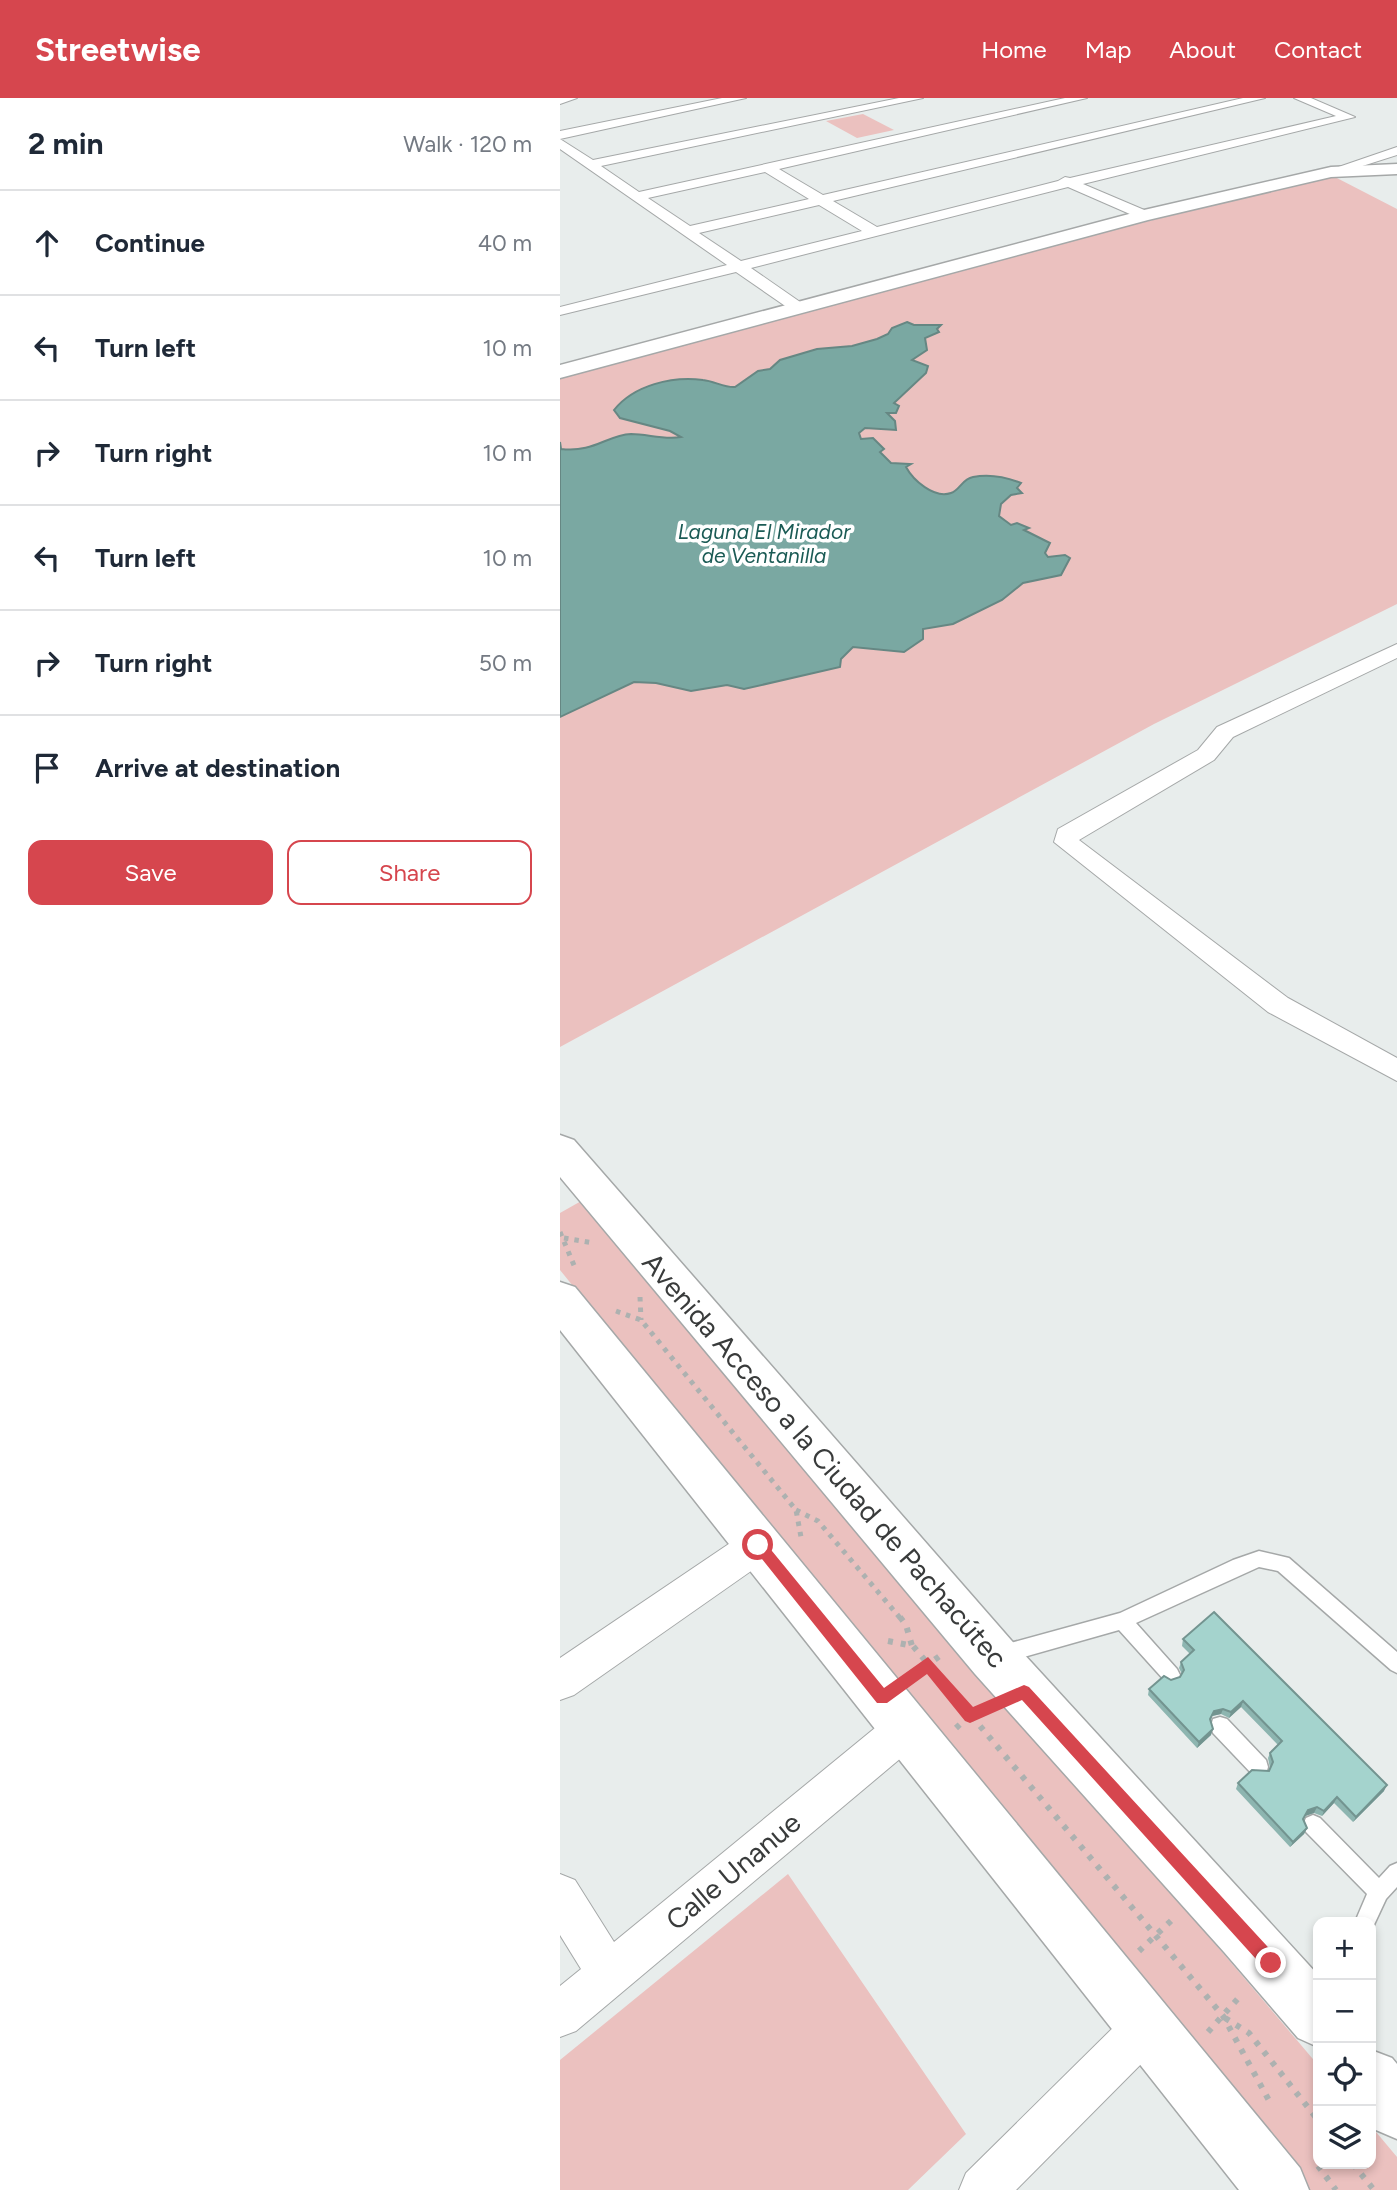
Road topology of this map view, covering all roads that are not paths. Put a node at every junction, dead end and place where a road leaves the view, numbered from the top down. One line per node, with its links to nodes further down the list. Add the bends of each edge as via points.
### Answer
1 (571, 98): 6 (street)
2 (740, 98): 11 (street)
3 (1081, 98): 10 (street)
4 (1259, 98): 17 (street)
5 (1300, 98): 22 (street, via 1349,117)
6 (560, 100)
7 (892, 100): 8 (street); 9 (street)
8 (921, 109): 10 (street)
9 (809, 120): 15 (street); 18 (street)
10 (949, 127): 12 (street); 15 (street)
11 (560, 135)
12 (972, 136)
13 (560, 143): 18 (street)
14 (994, 145): 17 (street)
15 (859, 147): 19 (street)
16 (1397, 151): 21 (street)
17 (1016, 153): 22 (street); 24 (street)
18 (590, 164): 23 (street)
19 (768, 168): 23 (street); 24 (street)
20 (1391, 171): 21 (street)
21 (1331, 172): 25 (street)
22 (1068, 183): 25 (street); 27 (street)
23 (634, 197): 26 (street)
24 (824, 200): 26 (street); 27 (street)
25 (1144, 215): 29 (street)
26 (688, 231): 28 (street)
27 (876, 233): 28 (street)
28 (741, 268): 29 (street); 30 (street)
29 (797, 307): 31 (street)
30 (564, 311)
31 (560, 372)
32 (1397, 650): 33 (street, via 1225,732 1206,755 1067,834 1066,842 1278,1004)
33 (1397, 1071)
34 (560, 1150): 38 (street, Avenida Acceso a la Ciudad de Pachacútec)
35 (571, 1289): 36 (street)
36 (780, 1544): 41 (street); 42 (street)
37 (1122, 1621): 38 (lane); 39 (lane, via 1259,1559 1283,1564); 40 (lane)
38 (996, 1661): 51 (street, Avenida Acceso a la Ciudad de Pachacútec)
39 (1397, 1664)
40 (1171, 1675)
41 (560, 1681)
42 (905, 1726): 50 (street, Calle Unanue); 53 (street)
43 (1220, 1726): 44 (lane)
44 (1259, 1767)
45 (1313, 1825): 47 (lane)
46 (1397, 1873): 47 (lane)
47 (1379, 1892): 49 (lane)
48 (560, 1895): 50 (street)
49 (1367, 1917)
50 (610, 1974): 52 (street, Calle Unanue)
51 (1313, 2012)
52 (560, 2015)
53 (1161, 2046): 56 (street); 57 (street)
54 (1376, 2085): 55 (street)
55 (1397, 2109)
56 (1295, 2175)
57 (983, 2190)

